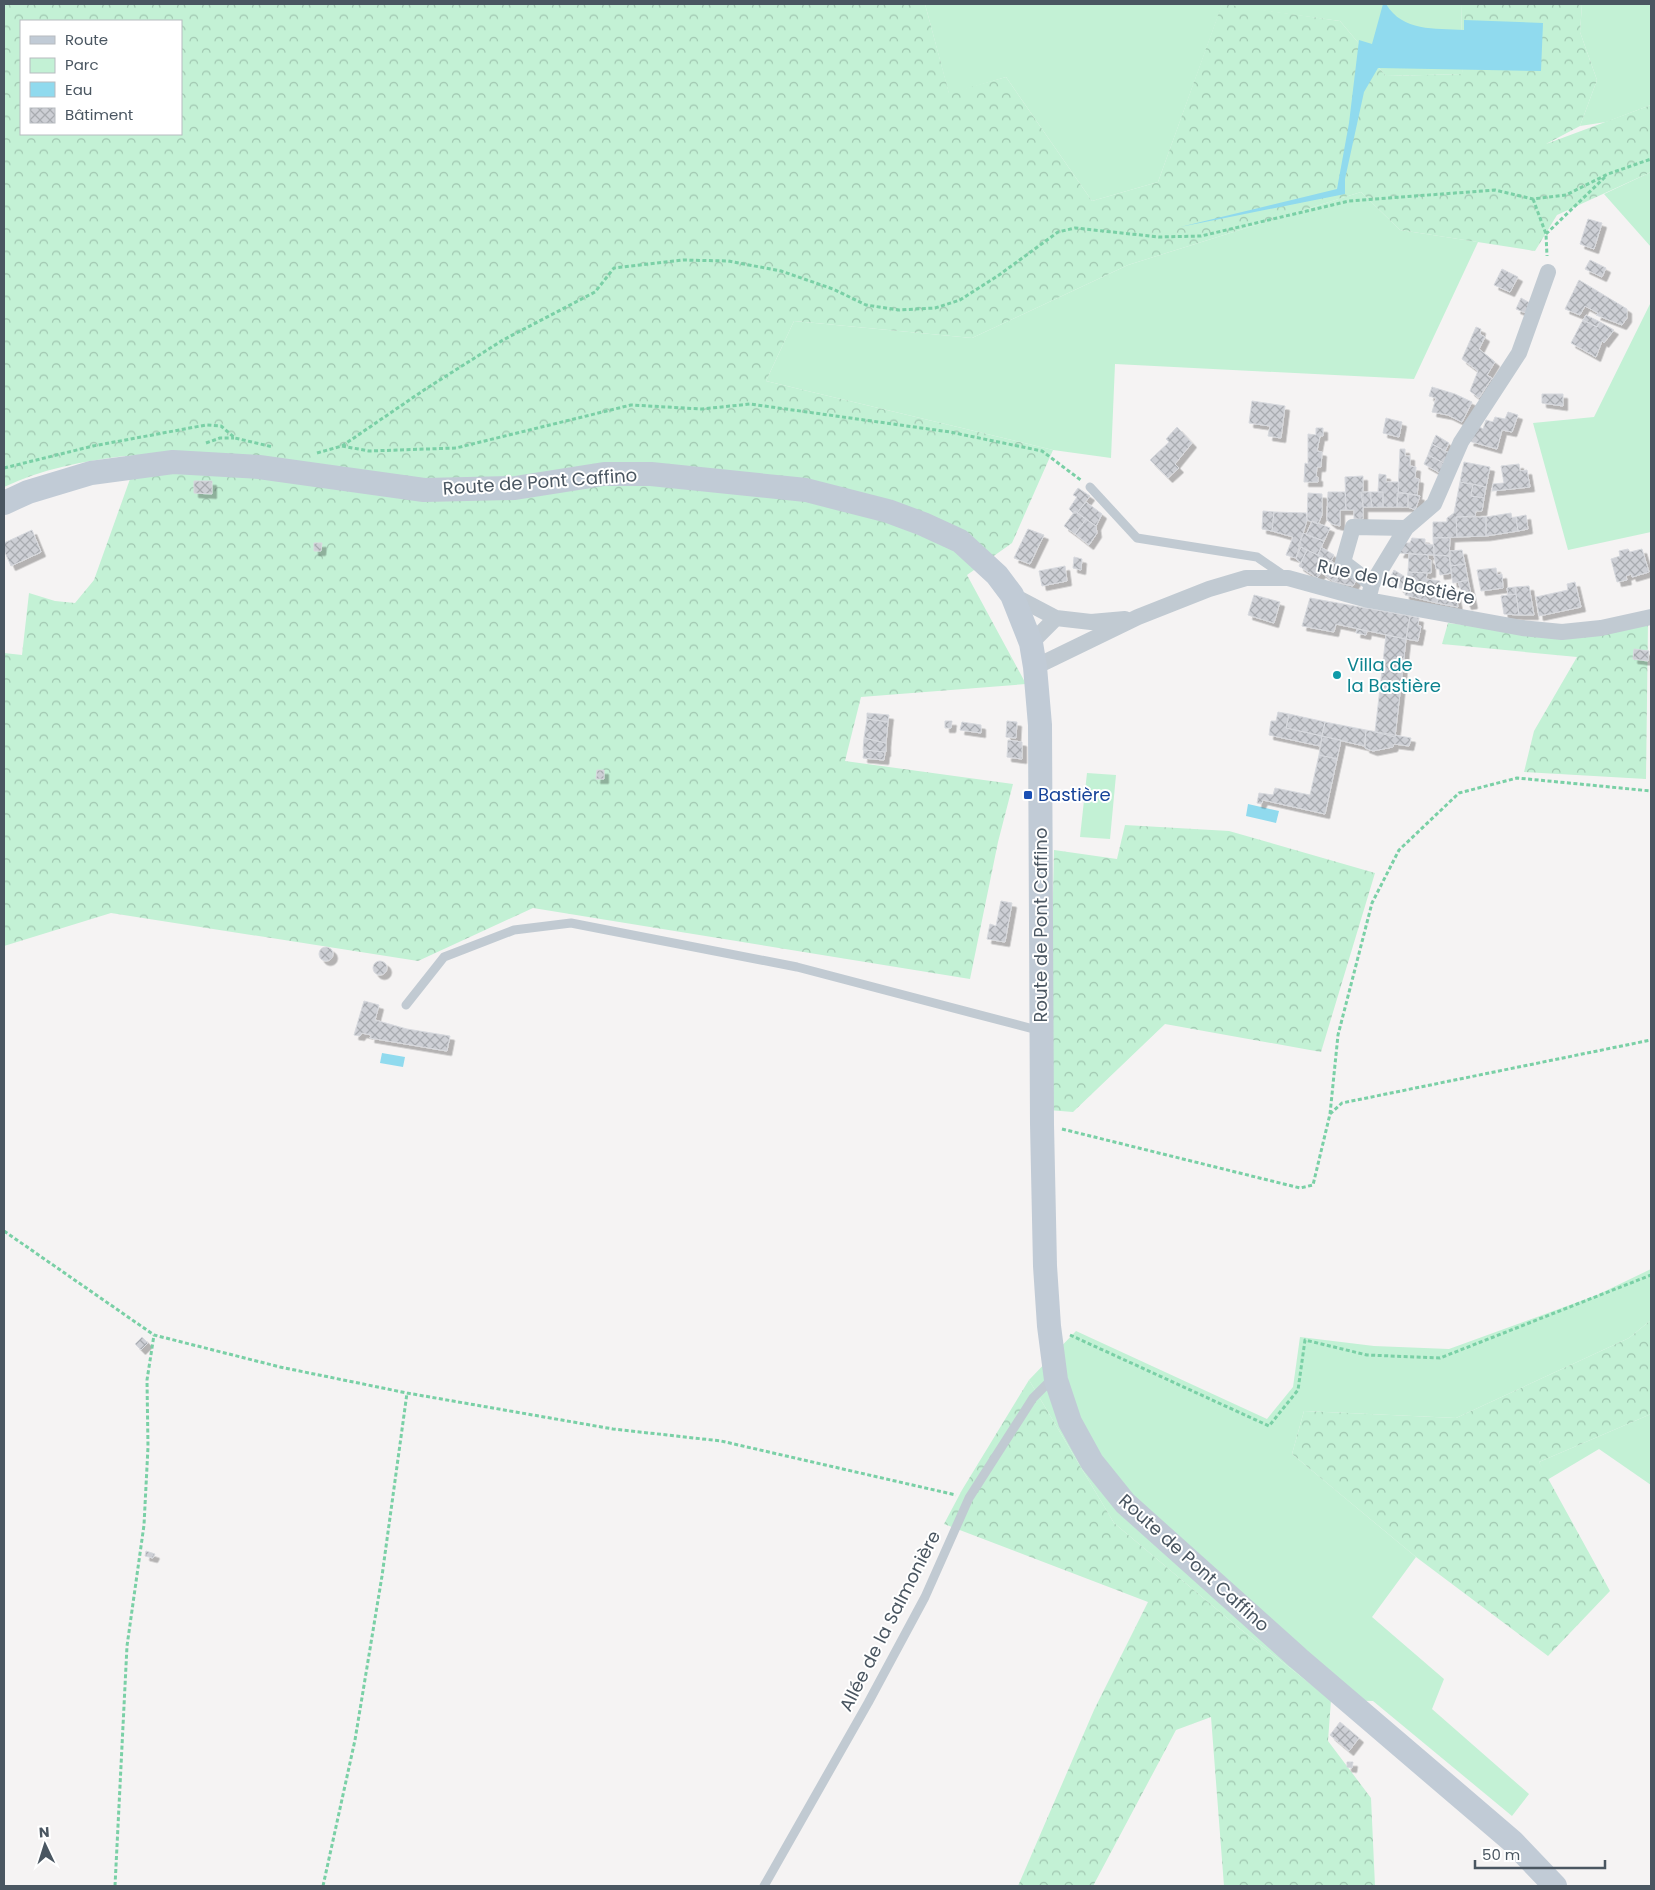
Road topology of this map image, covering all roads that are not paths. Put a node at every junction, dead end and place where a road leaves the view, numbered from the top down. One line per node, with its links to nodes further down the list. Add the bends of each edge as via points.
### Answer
1 (1548, 272): 4 (street, via 1519,353 1461,442 1434,504)
2 (1090, 487): 5 (lane, via 1137,538 1257,557)
3 (4, 503): 7 (street, Route de Pont Caffino, via 91,473 173,462 259,467 424,490 515,488 604,474 694,477 806,490 888,511 960,541 997,575)
4 (1406, 528): 6 (street); 6 (street, via 1353,527 1343,562)
5 (1288, 578): 8 (street, Rue de la Bastière); 9 (street, Rue de la Bastière, via 1246,578)
6 (1372, 584): 8 (street)
7 (1012, 595): 11 (street); 12 (street, Route de Pont Caffino)
8 (1368, 600): 10 (street, Rue de la Bastière, via 1522,628 1562,632 1601,628)
9 (1138, 617): 11 (street, via 1091,622); 13 (street)
10 (1651, 617)
11 (1056, 618): 12 (street)
12 (1031, 643): 13 (street, Route de Pont Caffino)
13 (1036, 667): 15 (street, Route de Pont Caffino, via 1040,725)
14 (406, 1005): 15 (lane, via 444,957 514,930 571,923 797,968)
15 (1041, 1032): 16 (street, Route de Pont Caffino, via 1045,1266)
16 (1056, 1380): 17 (lane, Allée de la Salmonière, via 1033,1398 969,1498 924,1597 868,1703); 18 (street, Route de Pont Caffino, via 1074,1430 1092,1462 1125,1503 1298,1658 1512,1841)
17 (764, 1886)
18 (1554, 1886)

